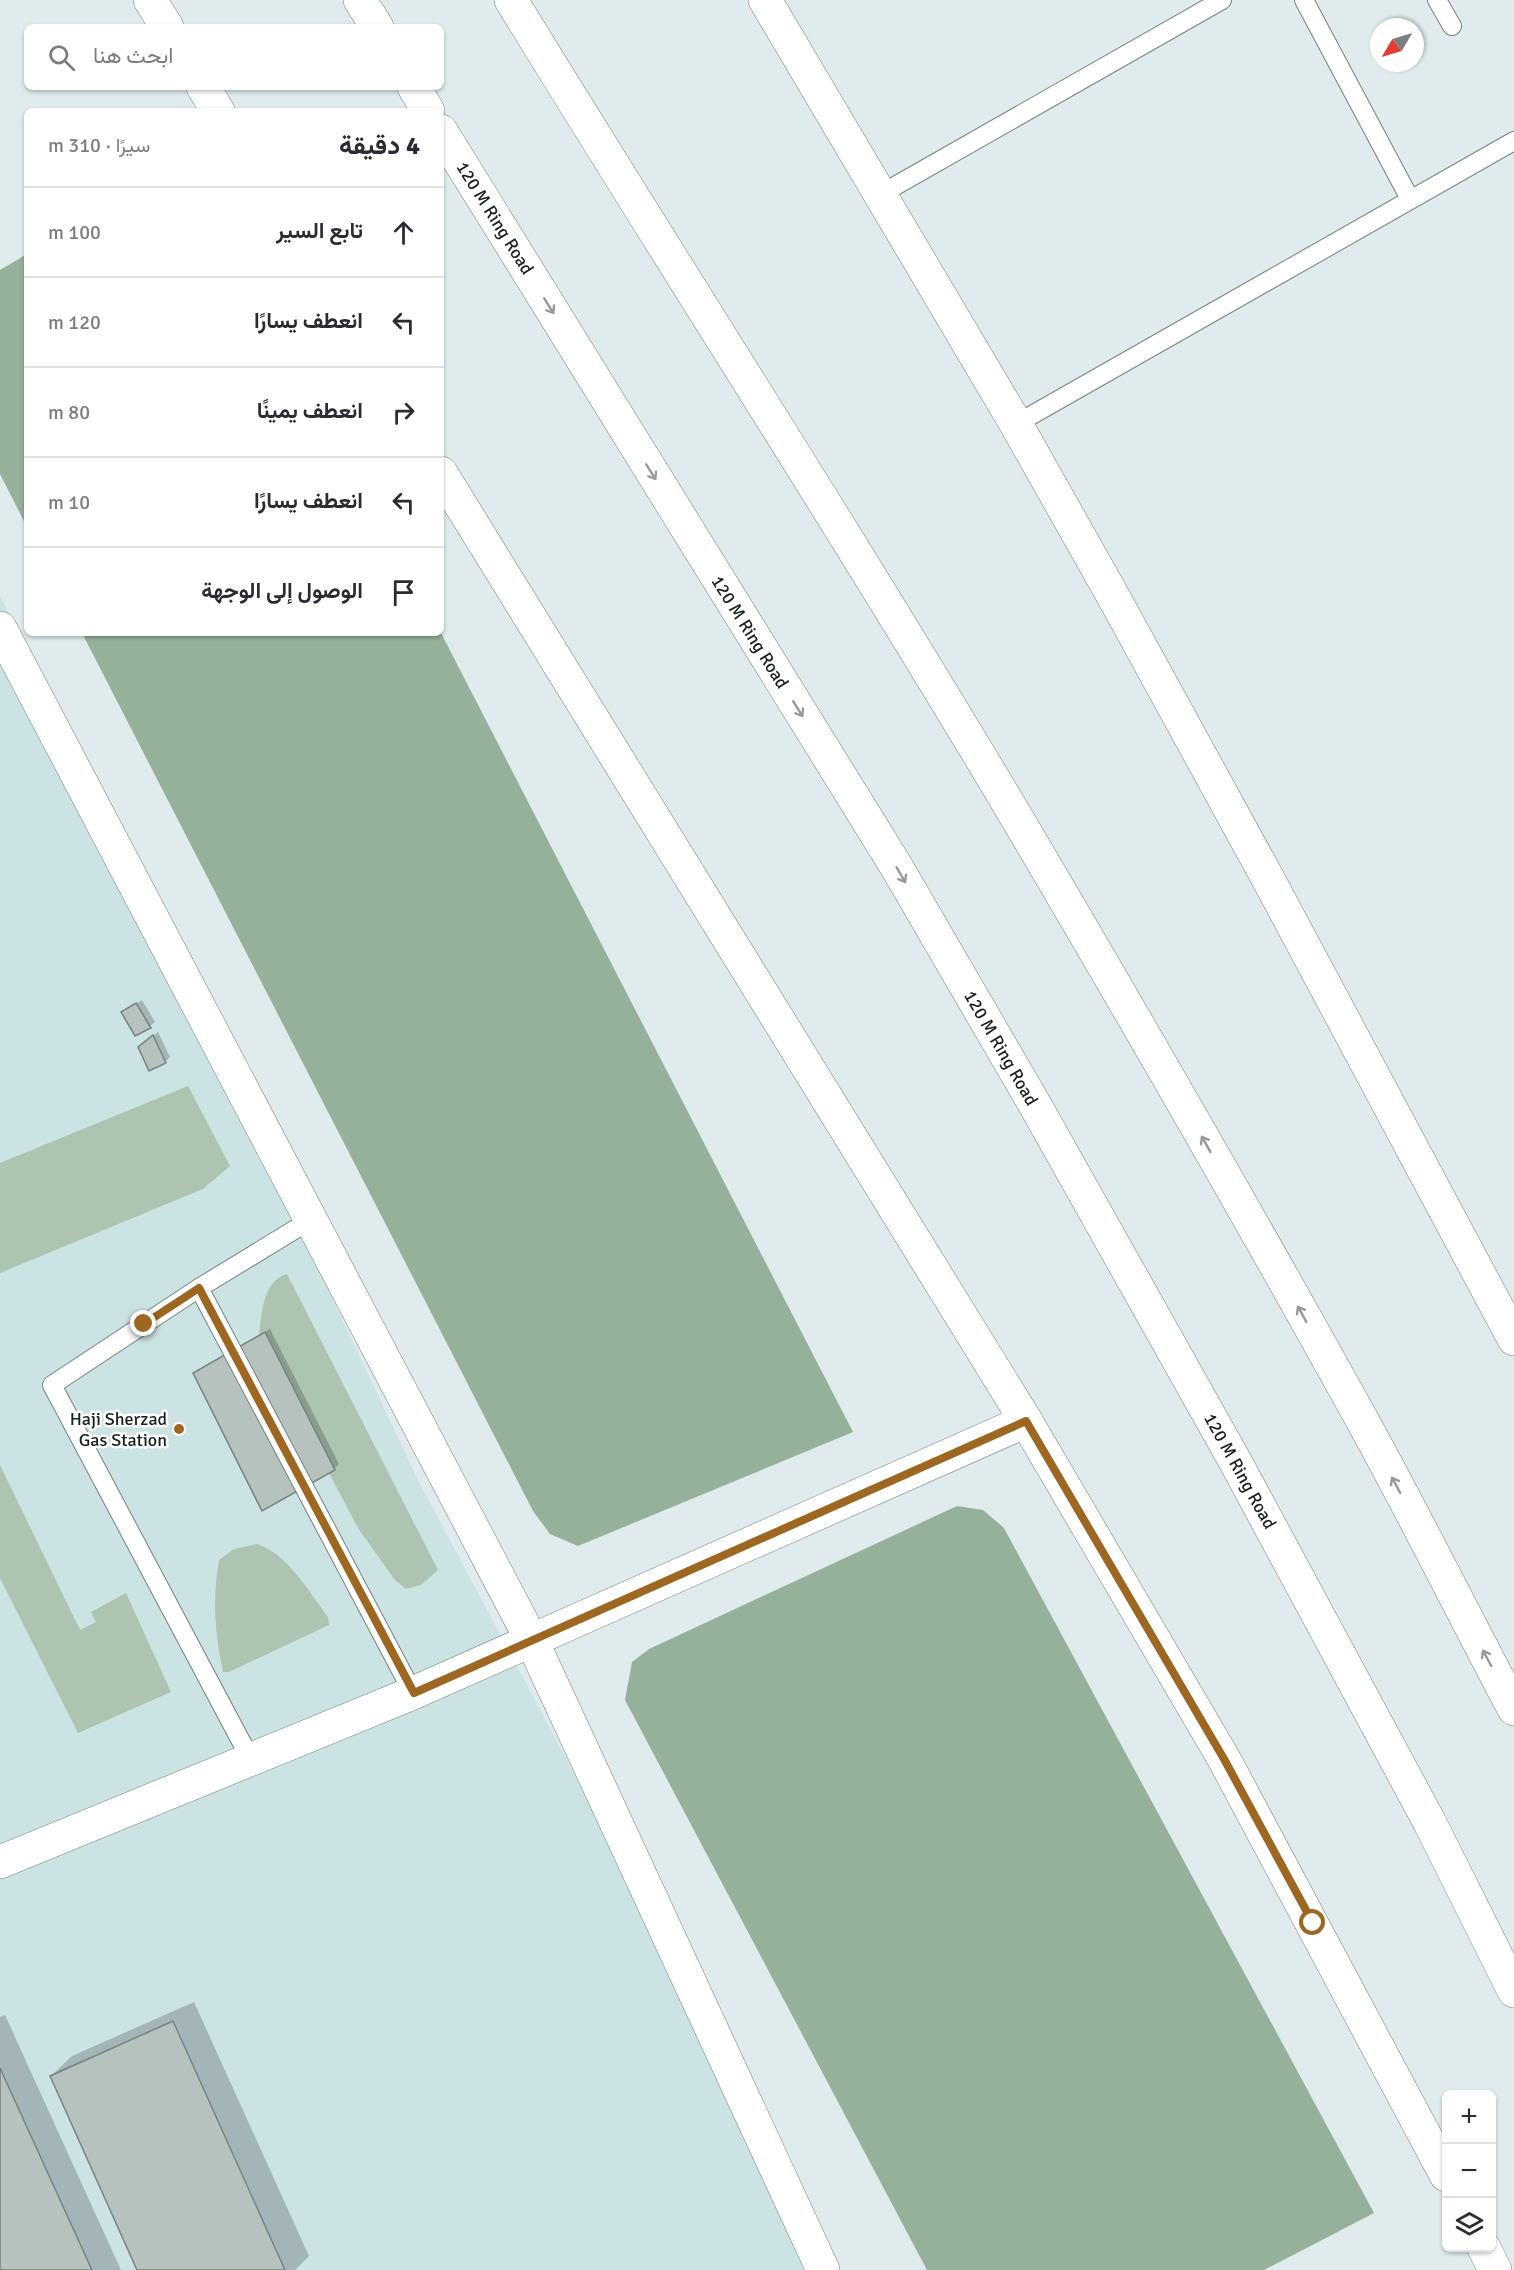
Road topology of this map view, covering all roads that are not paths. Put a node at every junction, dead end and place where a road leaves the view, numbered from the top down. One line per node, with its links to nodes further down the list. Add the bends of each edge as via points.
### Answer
1 (150, 0): 8 (main road)
2 (360, 0): 9 (main road)
3 (511, 0): 28 (main road, one-way to 3, via 1362,1421 1035,849)
4 (765, 0): 17 (main road)
5 (1222, 0): 17 (lane)
6 (1304, 0): 18 (lane)
7 (1437, 0): 10 (lane)
8 (164, 24)
9 (375, 24)
10 (1452, 26)
11 (205, 90): 13 (main road)
12 (416, 90): 14 (main road)
13 (216, 108)
14 (426, 108)
15 (444, 136): 31 (main road, 120 M Ring Road, one-way to 31, via 896,867 1029,1095 1235,1461 1430,1823)
16 (1514, 141): 18 (lane)
17 (881, 194): 19 (main road)
18 (1410, 199): 19 (lane)
19 (1016, 424): 24 (main road, via 1266,875)
20 (444, 478): 25 (main road)
21 (0, 628): 22 (main road)
22 (312, 1219): 23 (lane); 26 (main road)
23 (199, 1288): 27 (lane); 29 (lane, via 52,1385)
24 (1514, 1339)
25 (1026, 1421): 26 (main road); 32 (main road, via 1224,1759)
26 (532, 1641): 27 (main road); 34 (main road)
27 (414, 1693): 29 (main road)
28 (1514, 1710)
29 (251, 1760): 30 (main road)
30 (0, 1862)
31 (1514, 1991)
32 (1442, 2168)
33 (1486, 2252): 35 (main road)
34 (823, 2270)
35 (1495, 2270)

